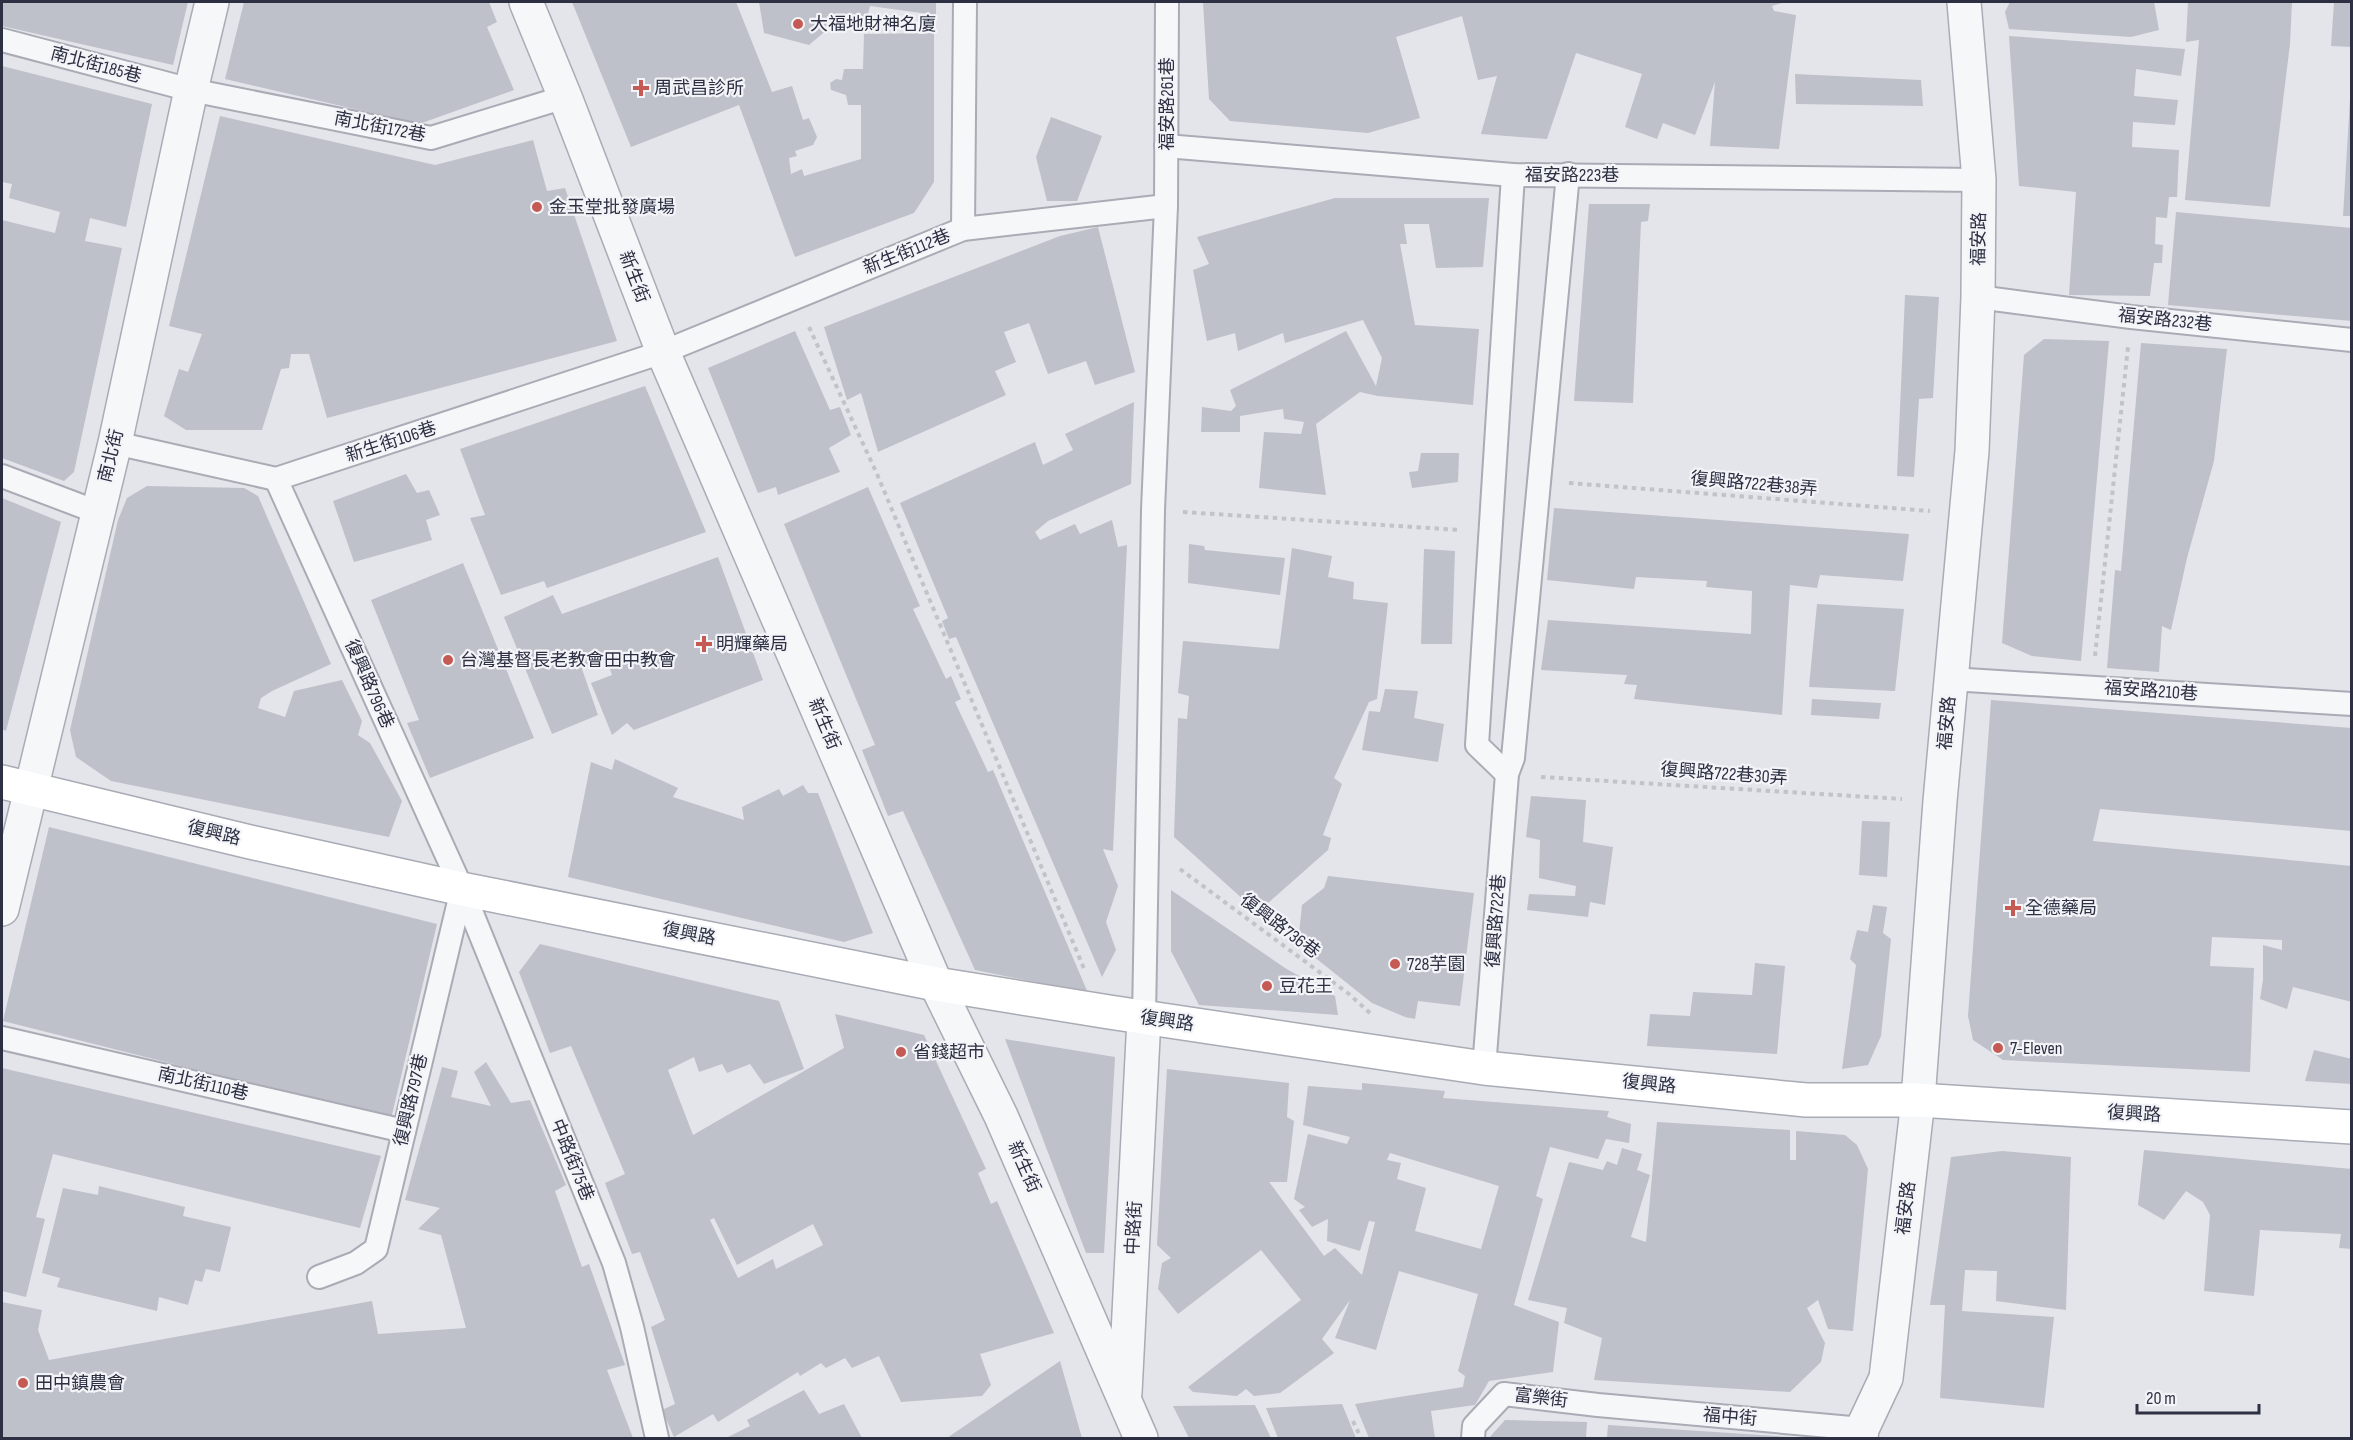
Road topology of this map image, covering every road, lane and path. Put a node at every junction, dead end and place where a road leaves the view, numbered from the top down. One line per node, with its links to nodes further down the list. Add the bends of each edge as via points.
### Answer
1 (212, 2): 7 (street, 南北街)
2 (526, 2): 8 (street, 新生街)
3 (965, 2): 14 (lane)
4 (1167, 2): 9 (lane, 福安路261巷)
5 (1964, 2): 12 (street, 福安路)
6 (2, 40): 7 (lane, 南北街185巷)
7 (191, 90): 8 (lane, 南北街172巷, via 431,138); 20 (street, 南北街)
8 (565, 97): 19 (street, 新生街)
9 (1166, 146): 11 (lane, 福安路223巷); 13 (lane, 福安路261巷)
10 (1568, 174): 11 (lane, 福安路223巷); 12 (lane, 福安路223巷); 23 (lane, 復興路722巷)
11 (1513, 175): 27 (lane)
12 (1979, 180): 15 (street, 福安路)
13 (1166, 206): 14 (lane, 新生街112巷); 24 (lane, 福安路261巷)
14 (963, 229): 16 (lane, 新生街112巷)
15 (1978, 297): 17 (lane, 福安路232巷); 26 (street, 福安路)
16 (795, 298): 19 (lane, 新生街112巷); 38 (path, via 877,474 1094,993)
17 (2131, 317): 18 (lane, 福安路232巷); 29 (path)
18 (2352, 340)
19 (663, 352): 22 (lane, 新生街106巷); 37 (street, 新生街)
20 (115, 443): 22 (lane); 25 (street, 南北街)
21 (2, 476): 25 (lane)
22 (276, 479): 35 (lane, 復興路796巷)
23 (1539, 480): 26 (path, 復興路722巷38弄); 31 (lane, 復興路722巷, via 1513,758)
24 (1153, 510): 27 (path); 34 (lane, 福安路261巷)
25 (97, 513): 32 (street, 南北街)
26 (1967, 514): 28 (street, 福安路)
27 (1491, 532): 31 (lane, via 1477,745)
28 (1951, 679): 29 (lane, 福安路210巷); 33 (street, 福安路)
29 (2091, 687): 30 (lane, 福安路210巷)
30 (2352, 704)
31 (1507, 774): 33 (path, 復興路722巷30弄); 42 (lane, 復興路722巷)
32 (16, 786): 35 (street, 復興路); 36 (street, 南北街)
33 (1940, 801): 43 (street, 福安路)
34 (1146, 843): 39 (path, 復興路736巷); 40 (lane, 福安路261巷)
35 (462, 889): 37 (street, 復興路); 45 (lane, 復興路797巷); 51 (lane, 中路街75巷, via 614,1263)
36 (2, 909)
37 (936, 984): 38 (street, 復興路); 47 (street, 新生街, via 1001,1116)
38 (1109, 1012): 40 (street, 復興路)
39 (1374, 1016)
40 (1144, 1018): 42 (street, 復興路); 47 (street, 中路街)
41 (2, 1038): 45 (lane, 南北街110巷)
42 (1484, 1068): 43 (street, 復興路, via 1806,1101)
43 (1918, 1100): 44 (street, 復興路); 50 (street, 福安路, via 1886,1378)
44 (2352, 1127)
45 (404, 1131): 46 (lane, 復興路797巷, via 376,1249 356,1263)
46 (319, 1277)
47 (1125, 1399): 52 (street, 中路街); 53 (street, 新生街)
48 (1598, 1405): 50 (lane, 福中街); 55 (lane, 富樂街, via 1504,1394 1474,1426)
49 (1353, 1421): 54 (path)
50 (1861, 1434)
51 (657, 1438)
52 (1124, 1438)
53 (1141, 1438)
54 (1361, 1438)
55 (1473, 1438)

